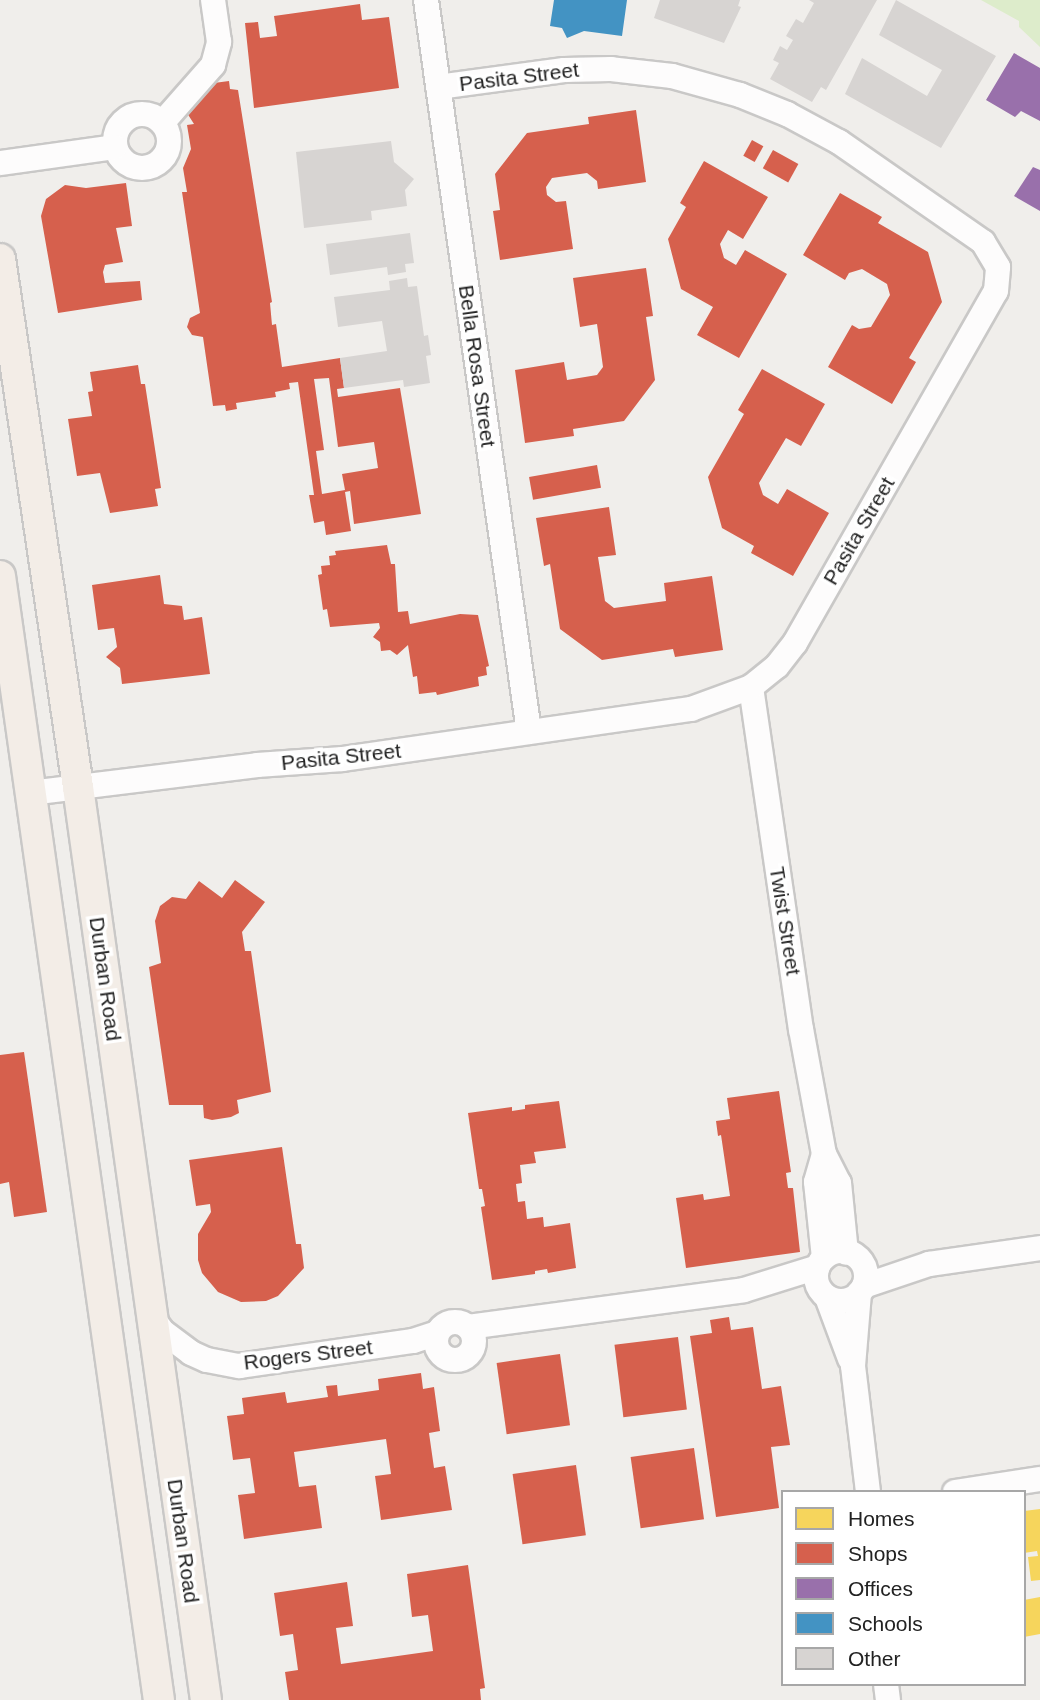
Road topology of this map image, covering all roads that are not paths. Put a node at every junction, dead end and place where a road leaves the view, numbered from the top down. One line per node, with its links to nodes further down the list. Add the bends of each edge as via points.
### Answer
1 (213, 0): 4 (street, via 219,42 213,65)
2 (426, 0): 3 (street, Bella Rosa Street)
3 (438, 87): 9 (street, Pasita Street, via 585,69 636,71 706,84 774,108 839,142 983,242 993,255 999,279 991,302 796,643 778,666); 10 (street, Bella Rosa Street)
4 (163, 122): 5 (street, via 149,114 126,118 116,131); 5 (street, via 169,148 157,164 145,168 129,165)
5 (115, 147): 6 (street)
6 (0, 163)
7 (0, 259): 11 (main road, Durban Road)
8 (0, 576): 12 (main road)
9 (751, 687): 10 (street, Pasita Street, via 691,709); 14 (street, Twist Street, via 799,1015 824,1154 839,1183)
10 (529, 732): 11 (street, Pasita Street, via 343,760 257,765)
11 (78, 787): 12 (street, Pasita Street); 19 (main road, Durban Road)
12 (30, 793): 26 (main road)
13 (1040, 1248): 15 (street)
14 (837, 1259): 15 (street); 16 (street, via 865,1271); 17 (street); 18 (street, via 816,1279)
15 (929, 1264): 16 (street)
16 (861, 1289): 18 (street, via 840,1301); 22 (street)
17 (744, 1290): 18 (street); 21 (street, via 521,1321)
18 (824, 1294): 22 (street)
19 (152, 1317): 20 (street, Rogers Street, via 191,1353 239,1366 413,1341); 27 (main road, Durban Road)
20 (436, 1333): 21 (street, via 452,1322); 21 (street, via 436,1347 452,1360 465,1357)
21 (471, 1333)
22 (853, 1366): 24 (street)
23 (1040, 1479): 25 (street)
24 (868, 1490)
25 (968, 1490)
26 (159, 1700)
27 (206, 1700)

